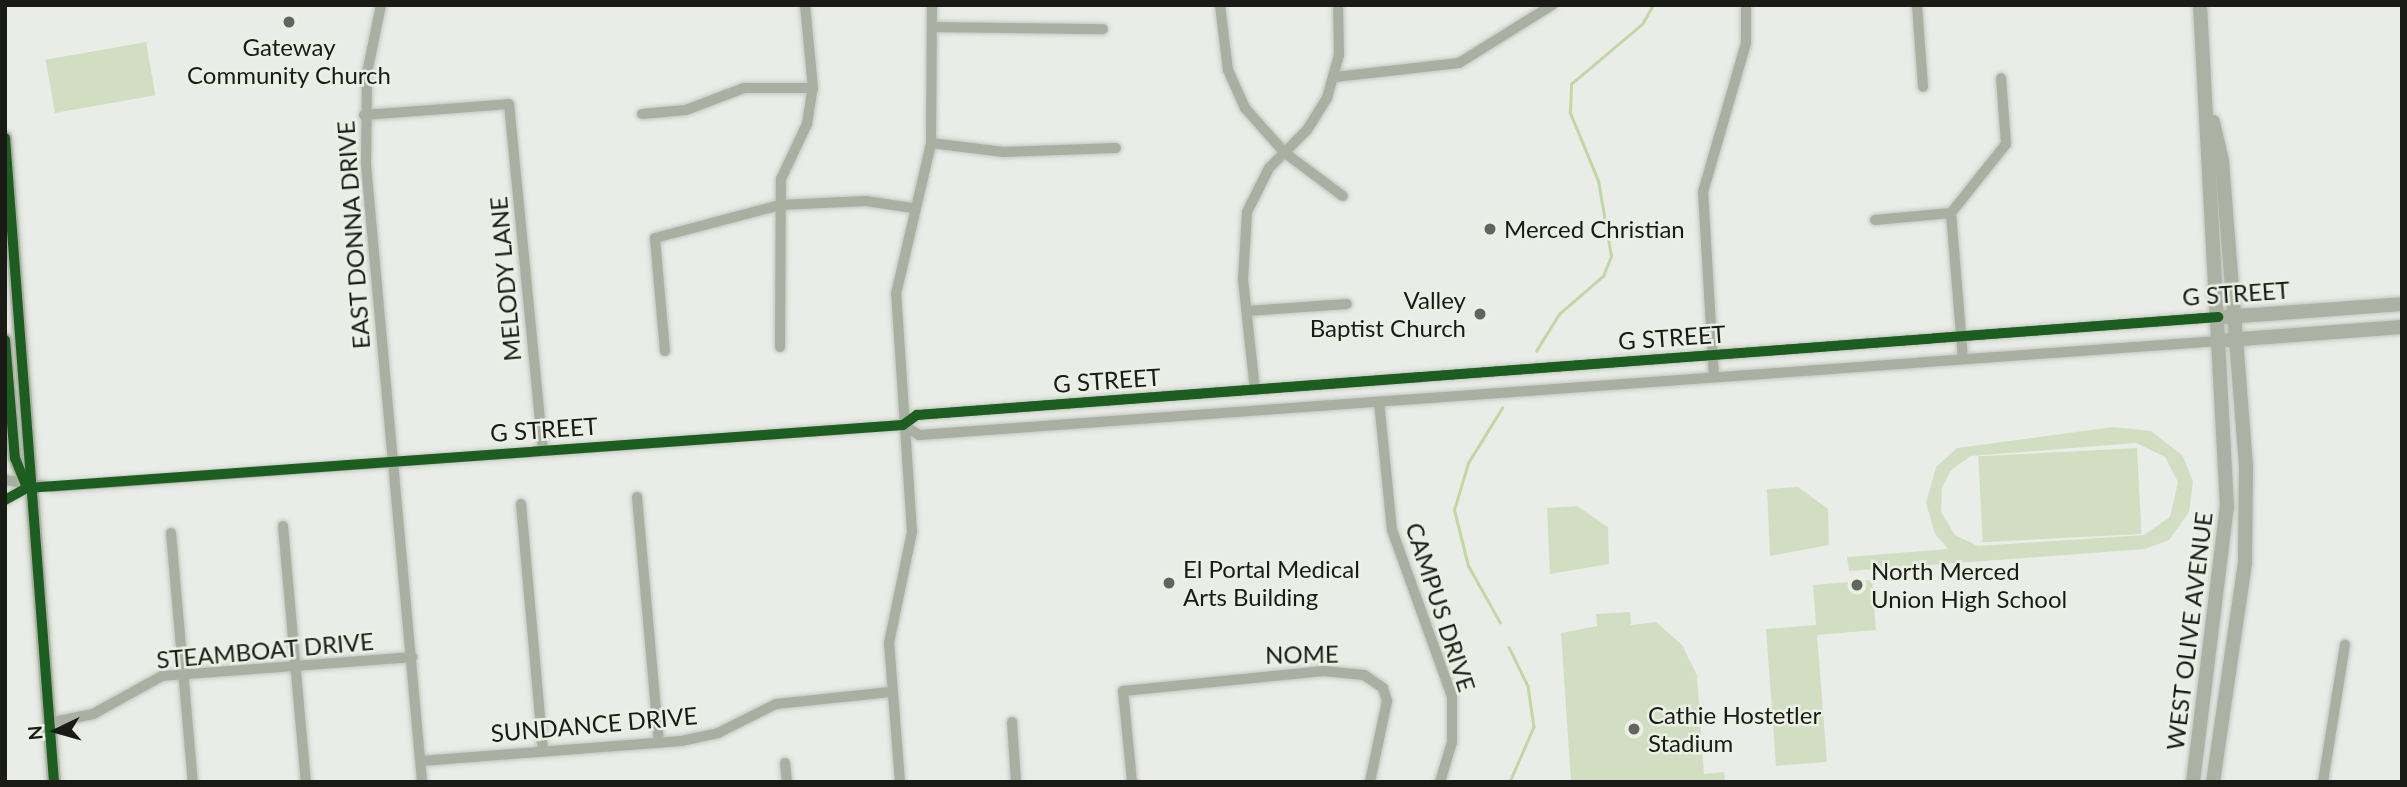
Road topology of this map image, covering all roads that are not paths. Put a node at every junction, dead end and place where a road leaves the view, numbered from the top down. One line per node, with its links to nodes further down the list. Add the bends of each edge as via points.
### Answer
1 (381, 5): 18 (street, EAST DONNA DRIVE)
2 (805, 5): 15 (street)
3 (932, 5): 10 (street)
4 (1220, 5): 22 (street, via 1236,92)
5 (1338, 5): 12 (street)
6 (1552, 5): 12 (street, via 1459,63)
7 (1746, 5): 42 (street, via 1746,43 1703,192)
8 (1917, 5): 14 (street)
9 (2200, 5): 16 (main road)
10 (934, 27): 11 (street); 20 (street)
11 (1103, 29)
12 (1335, 77): 22 (street, via 1316,118)
13 (2001, 78): 26 (street, via 2006,144)
14 (1923, 87)
15 (813, 88): 17 (street, via 744,88 686,110); 24 (street, via 807,124 781,179)
16 (2208, 100): 33 (main road, WEST OLIVE AVENUE, via 2222,161); 34 (main road, WEST OLIVE AVENUE)
17 (642, 114)
18 (364, 115): 48 (street, MELODY LANE, via 509,104); 49 (street, EAST DONNA DRIVE)
19 (5, 138): 29 (main road)
20 (931, 143): 21 (street, via 1015,152); 25 (street)
21 (1116, 148)
22 (1285, 153): 23 (street); 32 (street, via 1255,189 1247,212)
23 (1343, 196)
24 (780, 205): 25 (street, via 866,201); 40 (street); 41 (street, via 655,238)
25 (913, 208): 47 (street, via 896,294)
26 (1951, 213): 27 (street); 36 (street)
27 (1875, 220)
28 (5, 233): 29 (main road)
29 (15, 247): 51 (main road, via 33,456)
30 (1347, 304): 32 (street)
31 (2402, 304): 33 (main road, G STREET)
32 (1247, 311): 45 (street)
33 (2236, 316): 34 (main road, G STREET); 37 (main road, WEST OLIVE AVENUE)
34 (2218, 317): 36 (street, G STREET); 39 (main road, WEST OLIVE AVENUE)
35 (2402, 327): 37 (main road, G STREET)
36 (1962, 337): 42 (street, G STREET); 43 (street)
37 (2237, 339): 39 (main road, G STREET); 58 (main road, WEST OLIVE AVENUE)
38 (5, 340): 51 (main road, via 15,457)
39 (2219, 341): 43 (street, G STREET); 55 (main road, WEST OLIVE AVENUE)
40 (780, 347)
41 (665, 351)
42 (1712, 355): 44 (street); 45 (street, G STREET)
43 (1963, 359): 44 (street, G STREET)
44 (1714, 377): 46 (street, G STREET)
45 (1255, 390): 47 (street, G STREET, via 917,415)
46 (1379, 402): 47 (street, G STREET, via 919,435); 79 (street, CAMPUS DRIVE, via 1392,530 1452,697 1452,742)
47 (903, 425): 48 (street, G STREET); 63 (street, via 911,552 889,643)
48 (542, 450): 49 (street, G STREET)
49 (394, 462): 51 (street, G STREET); 60 (street, EAST DONNA DRIVE)
50 (5, 480): 51 (street, G STREET)
51 (27, 488): 53 (street, G STREET); 65 (main road)
52 (637, 497): 66 (street)
53 (5, 500)
54 (521, 504): 67 (street)
55 (2228, 507): 58 (main road, via 2234,553); 80 (main road, WEST OLIVE AVENUE)
56 (283, 526): 61 (street)
57 (172, 533): 62 (street)
58 (2245, 562): 81 (main road, WEST OLIVE AVENUE)
59 (2344, 645): 82 (street)
60 (412, 657): 61 (street, STEAMBOAT DRIVE); 68 (street, EAST DONNA DRIVE)
61 (295, 666): 62 (street, STEAMBOAT DRIVE); 72 (street)
62 (185, 675): 65 (street, STEAMBOAT DRIVE, via 149,680 93,714); 71 (street)
63 (890, 692): 66 (street, SUNDANCE DRIVE, via 776,704 718,733); 75 (street)
64 (1012, 722): 76 (street)
65 (48, 723): 70 (main road)
66 (659, 742): 67 (street, SUNDANCE DRIVE)
67 (543, 751): 68 (street, SUNDANCE DRIVE)
68 (421, 761): 73 (street, EAST DONNA DRIVE)
69 (785, 763): 74 (street)
70 (54, 782)
71 (193, 782)
72 (306, 782)
73 (422, 782)
74 (787, 782)
75 (900, 782)
76 (1016, 782)
77 (1132, 782): 78 (street, NOME, via 1123,691 1296,673 1363,675 1383,688 1387,701)
78 (1370, 782)
79 (1440, 782)
80 (2193, 782)
81 (2213, 782)
82 (2323, 782)

